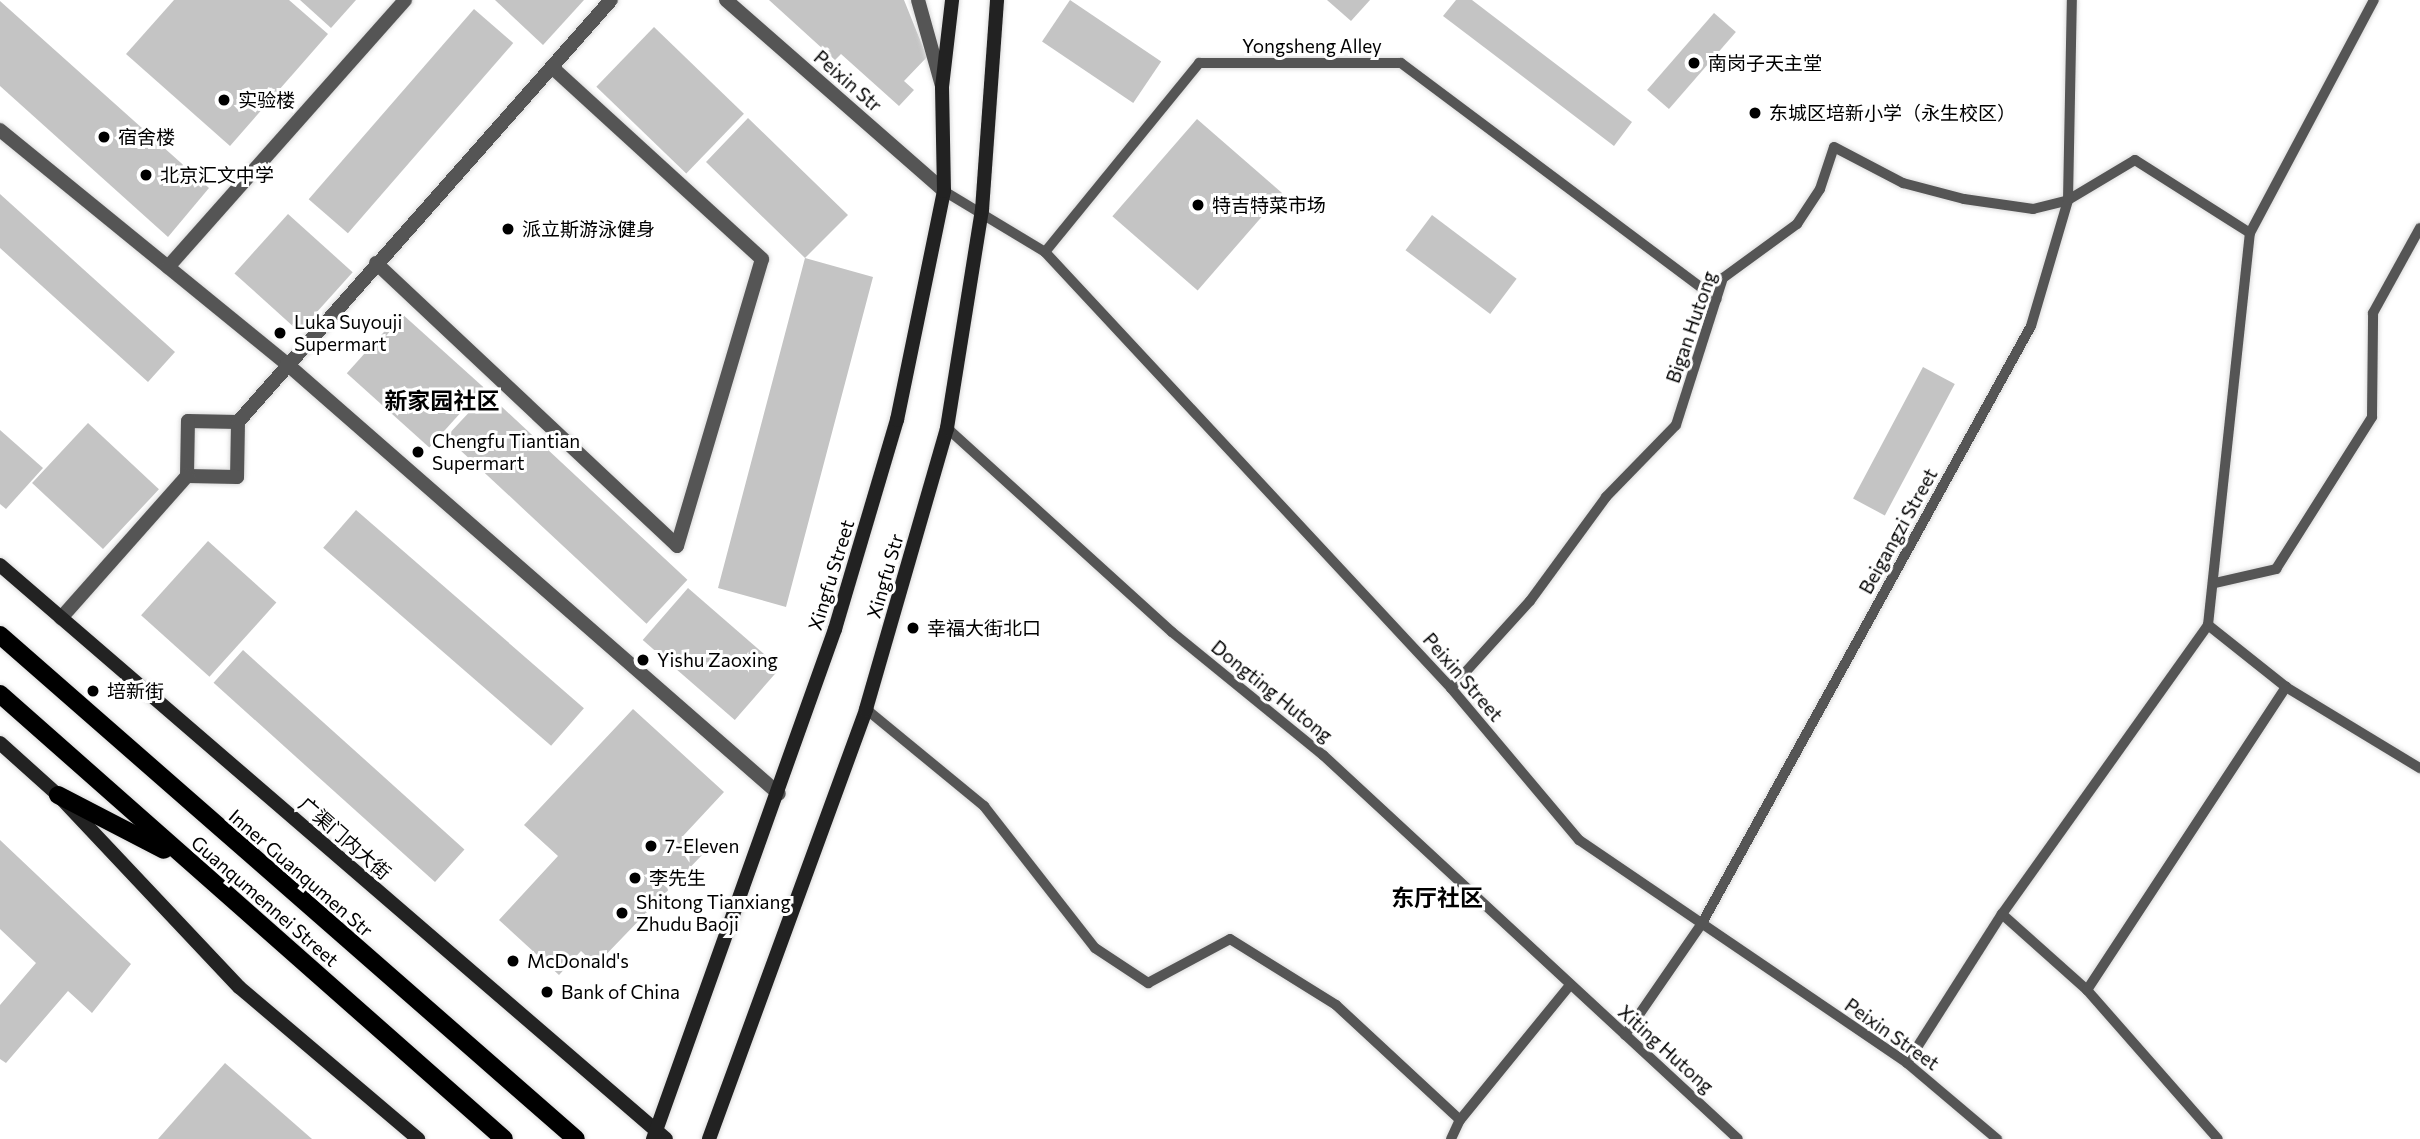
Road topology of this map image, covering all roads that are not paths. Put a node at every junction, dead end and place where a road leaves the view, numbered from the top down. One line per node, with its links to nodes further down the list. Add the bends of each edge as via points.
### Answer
1 (405, 0): 19 (street)
2 (611, 0): 9 (street)
3 (726, 0): 12 (street, Peixin Str)
4 (918, 0): 10 (street)
5 (952, 0): 10 (main road, Xingfu Street)
6 (997, 0): 14 (main road, Xingfu Str)
7 (2072, 0): 13 (lane, Beigangzi Street)
8 (2374, 0): 16 (lane)
9 (554, 69): 18 (street); 18 (street, via 762,259 677,546)
10 (942, 87): 12 (main road, Xingfu Street)
11 (0, 130): 19 (street)
12 (944, 191): 14 (lane, Peixin Street); 36 (main road, Xingfu Street, via 897,420 835,629)
13 (2068, 200): 16 (lane, Bigan Hutong, via 2135,160); 20 (lane, Bigan Hutong, via 2033,209 1964,200 1903,183 1834,147 1820,189 1797,224 1728,271); 40 (lane, Beigangzi Street, via 2031,326)
14 (982, 211): 17 (lane, Peixin Street); 23 (main road, Xingfu Str)
15 (2420, 228): 26 (lane, via 2374,313 2372,417 2276,569)
16 (2250, 233): 26 (lane)
17 (1045, 252): 20 (lane, Yongsheng Alley, via 1199,63 1401,63); 31 (lane, Peixin Street)
18 (376, 263): 21 (street)
19 (168, 267): 21 (street)
20 (1717, 299): 31 (lane, Bigan Hutong, via 1676,425 1606,497 1530,601)
21 (287, 364): 22 (street); 36 (street)
22 (238, 422): 24 (street, via 188,421); 24 (street, via 237,477)
23 (947, 428): 33 (main road, Xingfu Str); 41 (lane, Dongting Hutong, via 1172,632 1323,755)
24 (187, 475): 27 (street)
25 (0, 565): 27 (main road, 广渠门内大街)
26 (2215, 583): 28 (lane)
27 (61, 618): 47 (main road, 广渠门内大街)
28 (2208, 625): 30 (lane); 39 (lane)
29 (0, 635): 50 (main road, Inner Guanqumen Str)
30 (2286, 687): 35 (lane); 42 (lane)
31 (1451, 688): 40 (lane, Peixin Street, via 1579,840)
32 (0, 694): 38 (main road, Guanqumennei Street)
33 (866, 709): 45 (lane, via 984,806 1095,948 1149,983 1230,939 1336,1005); 51 (main road, Xingfu Str)
34 (0, 743): 37 (main road)
35 (2420, 768)
36 (779, 794): 47 (main road, Xingfu Street)
37 (58, 795): 38 (main road); 48 (main road, via 239,987)
38 (187, 862): 49 (main road, Guanqumennei Street)
39 (2003, 914): 42 (lane); 44 (lane)
40 (1701, 925): 43 (lane, Beigangzi Street); 44 (lane, Peixin Street)
41 (1570, 985): 43 (lane, Xiting Hutong); 45 (lane)
42 (2087, 990): 55 (lane)
43 (1625, 1035): 46 (lane, Xiting Hutong)
44 (1907, 1063): 54 (lane, Peixin Street)
45 (1460, 1120): 52 (lane)
46 (1727, 1135): 53 (lane, Xiting Hutong)
47 (659, 1136)
48 (418, 1139)
49 (504, 1139)
50 (576, 1139)
51 (709, 1139)
52 (1451, 1139)
53 (1738, 1139)
54 (1997, 1139)
55 (2218, 1139)

